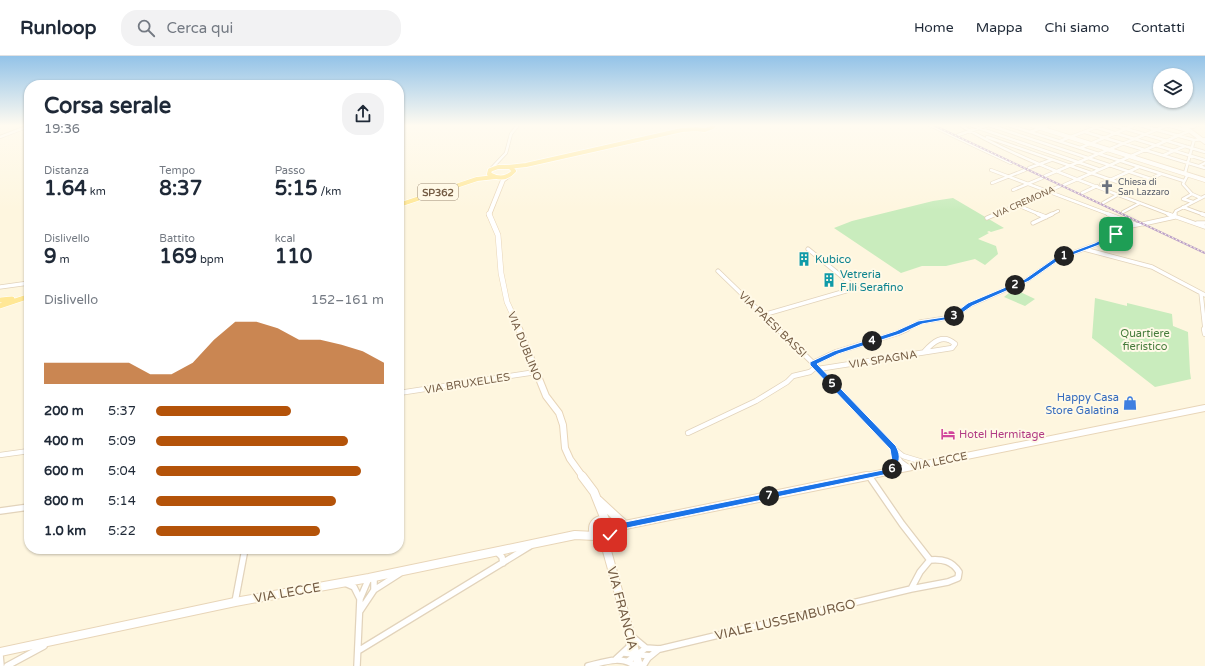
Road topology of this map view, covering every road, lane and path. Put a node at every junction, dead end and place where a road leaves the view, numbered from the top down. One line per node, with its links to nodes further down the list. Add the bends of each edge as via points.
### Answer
1 (506, 153): 25 (street)
2 (577, 153): 32 (main road, SP362)
3 (991, 153): 27 (street)
4 (1016, 153): 17 (street)
5 (1030, 153): 17 (street)
6 (1034, 153): 22 (street)
7 (1053, 153): 18 (street)
8 (1066, 153): 18 (street)
9 (1075, 153): 21 (street)
10 (1121, 153): 19 (street)
11 (1135, 153): 19 (street, VIA CREMONA)
12 (1156, 153): 20 (street)
13 (1169, 153): 20 (street)
14 (1184, 153): 16 (street)
15 (1099, 154): 21 (street); 23 (street)
16 (1190, 155): 24 (street); 28 (street)
17 (1022, 156): 30 (street)
18 (1060, 156): 22 (street); 26 (street)
19 (1129, 156): 23 (street, VIA CREMONA); 48 (street)
20 (1164, 156): 28 (street)
21 (1089, 158): 26 (street); 31 (street)
22 (1052, 159): 30 (street); 33 (street)
23 (1118, 160): 31 (street, VIA CREMONA); 36 (street)
24 (1205, 160)
25 (498, 161): 35 (street); 42 (street)
26 (1079, 162): 33 (street); 39 (street)
27 (1012, 163)
28 (1188, 163): 34 (street); 48 (street)
29 (1205, 163): 34 (street)
30 (1038, 164): 37 (street); 44 (street)
31 (1108, 164): 39 (street, VIA CREMONA); 45 (street)
32 (526, 165): 35 (main road, SP362); 43 (main road, SP362)
33 (1070, 166): 44 (street); 46 (street)
34 (1199, 166): 38 (street)
35 (506, 167): 42 (main road, SP362); 43 (main road)
36 (1139, 167): 45 (street); 47 (street)
37 (1029, 168)
38 (1205, 168)
39 (1099, 169): 46 (street, VIA CREMONA)
40 (991, 170): 51 (street)
41 (1025, 170): 51 (street)
42 (489, 171): 50 (main road, via 490,175); 53 (main road, SP362)
43 (514, 171): 49 (main road, SP362)
44 (1056, 172): 54 (street); 62 (street)
45 (1130, 172): 52 (street); 55 (street)
46 (1090, 173): 54 (street, VIA CREMONA); 55 (street)
47 (1161, 174): 52 (street); 57 (street)
48 (1187, 174): 56 (street); 57 (street)
49 (508, 176): 50 (main road, SP362); 58 (street, VIA DUBLINO)
50 (497, 177): 53 (main road, SP362); 58 (street)
51 (1008, 177): 61 (street); 62 (street)
52 (1151, 178): 60 (street)
53 (477, 179): 74 (main road, SP362)
54 (1076, 179): 64 (street); 66 (street, VIA CREMONA)
55 (1111, 180): 59 (street); 63 (street)
56 (1205, 180)
57 (1184, 181): 69 (street, via 1183,184)
58 (503, 182): 103 (street, VIA DUBLINO, via 492,206 490,219 498,235 501,273 507,302)
59 (1120, 182)
60 (1146, 182)
61 (992, 184)
62 (1028, 184): 65 (street); 66 (street)
63 (1102, 184)
64 (1097, 186): 67 (street); 68 (street)
65 (1013, 190)
66 (1048, 192): 77 (street, VIA CREMONA); 87 (street)
67 (1082, 193)
68 (1119, 194): 75 (street); 76 (street)
69 (1192, 194): 70 (street); 71 (street, via 1184,197)
70 (1202, 198): 72 (street); 73 (street)
71 (1185, 200): 73 (street); 78 (street)
72 (1205, 201)
73 (1193, 202): 78 (street)
74 (404, 203)
75 (1102, 203)
76 (1140, 203): 80 (street); 83 (street)
77 (1017, 205): 82 (street); 84 (street, VIA CREMONA)
78 (1182, 207): 81 (street); 83 (street, via 1176,211)
79 (1058, 211): 82 (street)
80 (1123, 212)
81 (1205, 215)
82 (1046, 217): 85 (street)
83 (1174, 217): 87 (street); 88 (street)
84 (987, 218)
85 (1033, 223)
86 (1205, 223): 88 (street)
87 (1129, 224): 91 (street)
88 (1195, 224): 89 (street)
89 (1205, 227)
90 (808, 249): 98 (street, via 856,288)
91 (1084, 249): 95 (street, via 1152,267); 101 (street, via 1061,258 1027,280 970,305 953,317 920,322 898,333 836,352)
92 (718, 271): 98 (street, VIA PAESI BASSI)
93 (24, 284): 94 (street)
94 (0, 287)
95 (1203, 294): 99 (street)
96 (24, 297): 97 (main road)
97 (0, 302)
98 (763, 315): 101 (street, VIA PAESI BASSI)
99 (1205, 334)
100 (924, 352): 100 (street, VIA SPAGNA, via 934,340 942,338 955,344 952,348); 102 (street, VIA SPAGNA)
101 (812, 363): 102 (street, VIA PAESI BASSI)
102 (817, 368): 106 (street, VIA SPAGNA, via 793,376 756,402); 107 (street, VIA PAESI BASSI)
103 (536, 372): 104 (street, VIA BRUXELLES); 116 (street, VIA DUBLINO, via 546,396 559,413 565,448 570,459)
104 (404, 392)
105 (1205, 408): 112 (street, VIA LECCE)
106 (688, 434)
107 (893, 448): 110 (street, VIA PAESI BASSI); 111 (street, VIA PAESI BASSI)
108 (24, 452): 109 (street)
109 (0, 455)
110 (896, 455): 113 (street, VIA PAESI BASSI); 114 (street)
111 (903, 456): 112 (street, VIA PAESI BASSI); 113 (street, VIA PAESI BASSI)
112 (929, 464): 113 (street, VIA LECCE)
113 (909, 468): 114 (street, VIA LECCE)
114 (891, 471): 115 (street, VIA LECCE)
115 (869, 476): 121 (street, VIA LECCE); 129 (street)
116 (598, 500): 119 (street, VIA DUBLINO); 120 (street); 121 (street, VIA DUBLINO, via 606,505 616,520)
117 (24, 508): 118 (street)
118 (0, 511)
119 (607, 522): 120 (street); 121 (street, VIA LECCE); 123 (street, via 612,528)
120 (595, 524): 122 (street, VIA LECCE); 124 (street, via 592,531)
121 (625, 525): 123 (street, VIA LECCE)
122 (575, 535): 124 (street, VIA LECCE); 125 (street, VIA LECCE)
123 (610, 535): 124 (street); 126 (street)
124 (597, 537): 126 (street)
125 (534, 544): 127 (street, VIA LECCE); 130 (street)
126 (607, 551): 139 (street, VIA FRANCIA)
127 (497, 552): 130 (street); 131 (street, VIA LECCE)
128 (244, 554): 137 (street)
129 (930, 560): 134 (street); 134 (street, VIALE LUSSEMBURGO, via 945,559 951,562 959,572 958,578)
130 (503, 563): 143 (street)
131 (406, 570): 132 (street, VIA LECCE); 135 (street)
132 (369, 578): 133 (street, VIA LECCE); 135 (street, via 374,580); 136 (street)
133 (343, 582): 136 (street, via 354,588); 137 (street, VIA LECCE)
134 (911, 589): 142 (street, VIALE LUSSEMBURGO)
135 (374, 590): 138 (street)
136 (360, 599): 138 (street)
137 (235, 602): 140 (street, VIA LECCE)
138 (360, 612): 143 (street)
139 (630, 635): 141 (street); 145 (street, via 629,647); 146 (street, VIA FRANCIA)
140 (55, 640): 144 (street, VIA LECCE); 152 (street)
141 (646, 648): 142 (street); 146 (street)
142 (660, 649): 148 (street)
143 (358, 651): 153 (street)
144 (0, 652)
145 (624, 653): 146 (street); 149 (street)
146 (636, 654): 148 (street); 150 (street); 156 (street, VIA FRANCIA)
147 (0, 655): 151 (street)
148 (650, 656): 157 (street, via 644,661)
149 (616, 659): 150 (street); 154 (street)
150 (628, 661): 155 (street)
151 (1, 666)
152 (8, 666)
153 (357, 666)
154 (588, 666)
155 (635, 666)
156 (639, 666)
157 (643, 666)

